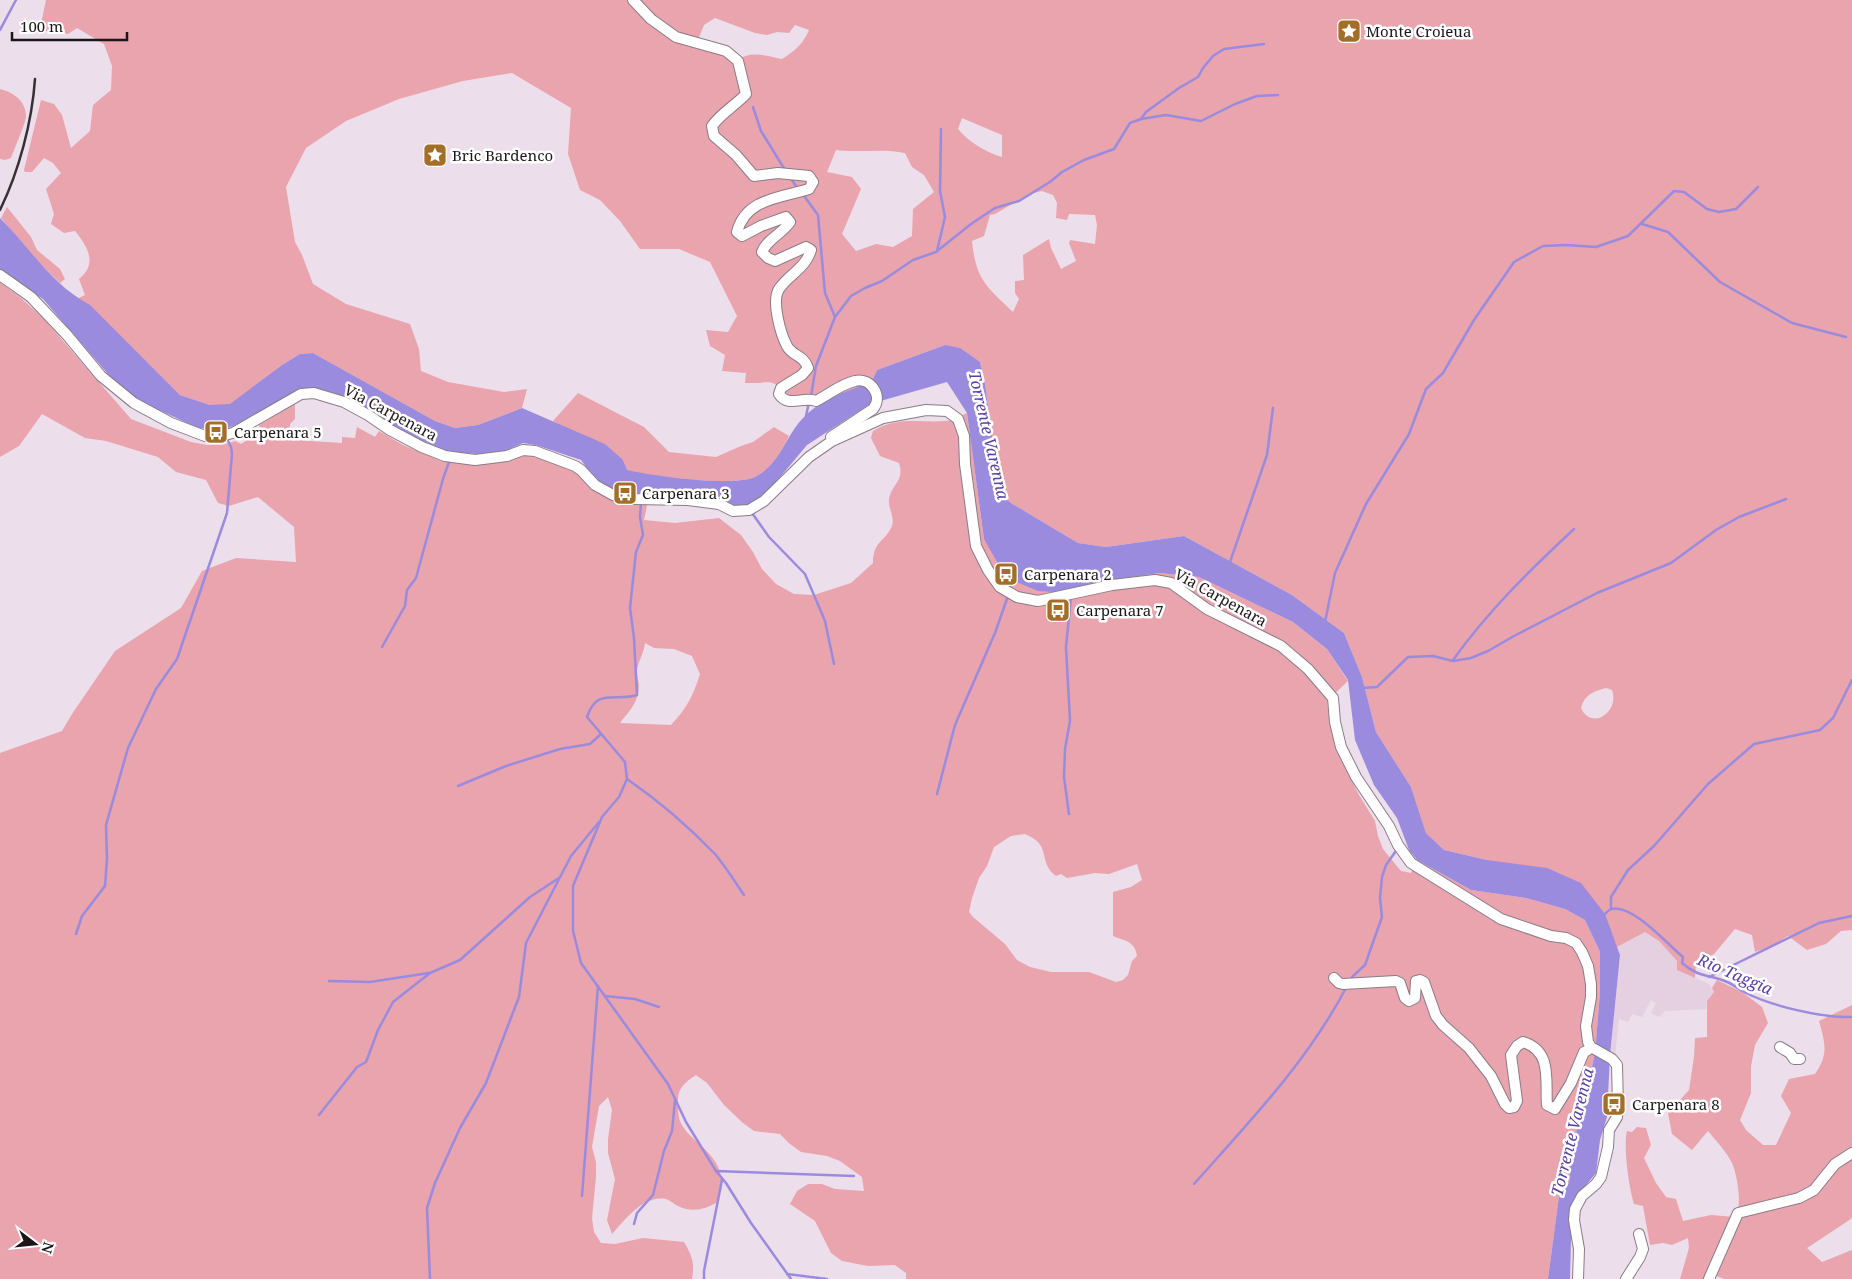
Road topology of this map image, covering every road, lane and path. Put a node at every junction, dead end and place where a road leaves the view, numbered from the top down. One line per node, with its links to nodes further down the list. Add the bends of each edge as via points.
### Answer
1 (633, 0): 3 (street, via 651,19 676,37 726,51 738,61 746,94 712,126 714,136 754,176 809,176 814,182 809,189 763,201 743,217 737,232 742,236 786,217 790,222 762,252 775,261 806,247 811,250 809,257 779,290 775,299 788,348 806,361 808,368 781,388 782,399 789,402 809,398 816,401 852,381 860,380 867,382 877,398 876,406 812,450)
2 (0, 275): 3 (street, Via Carpenara, via 31,297 101,376 134,403 171,423 205,436 233,433 301,394 314,392 344,402 390,430 445,456 475,460 507,456 523,450 535,451 575,466 595,485 613,495 635,499 688,500 718,504 733,510 749,510 764,501)
3 (809, 457): 6 (street, Via Carpenara, via 832,441 883,418 926,410 947,411 958,419 964,436 976,546 1000,587 1017,597 1038,601 1112,585 1155,580 1171,583 1208,609 1297,658 1332,698 1335,722 1356,777 1411,863 1501,919 1576,943 1588,966 1591,984 1586,1026)
4 (1334, 978): 6 (street, via 1344,984 1396,981 1409,1002 1415,998 1416,981 1424,982 1436,1016 1469,1048 1491,1076 1509,1108 1514,1107 1516,1101 1512,1055 1517,1046 1523,1042 1538,1050 1547,1070 1547,1105 1555,1109 1584,1052)
5 (1780, 1047): 7 (street, via 1794,1059)
6 (1590, 1049): 10 (street, via 1612,1059 1617,1065 1618,1108 1609,1130 1601,1177 1582,1196 1575,1209)
7 (1800, 1059)
8 (1852, 1153): 12 (street, via 1835,1164 1814,1190 1799,1198 1738,1213)
9 (1639, 1234): 11 (street, via 1643,1249)
10 (1578, 1279)
11 (1626, 1279)
12 (1709, 1279)

